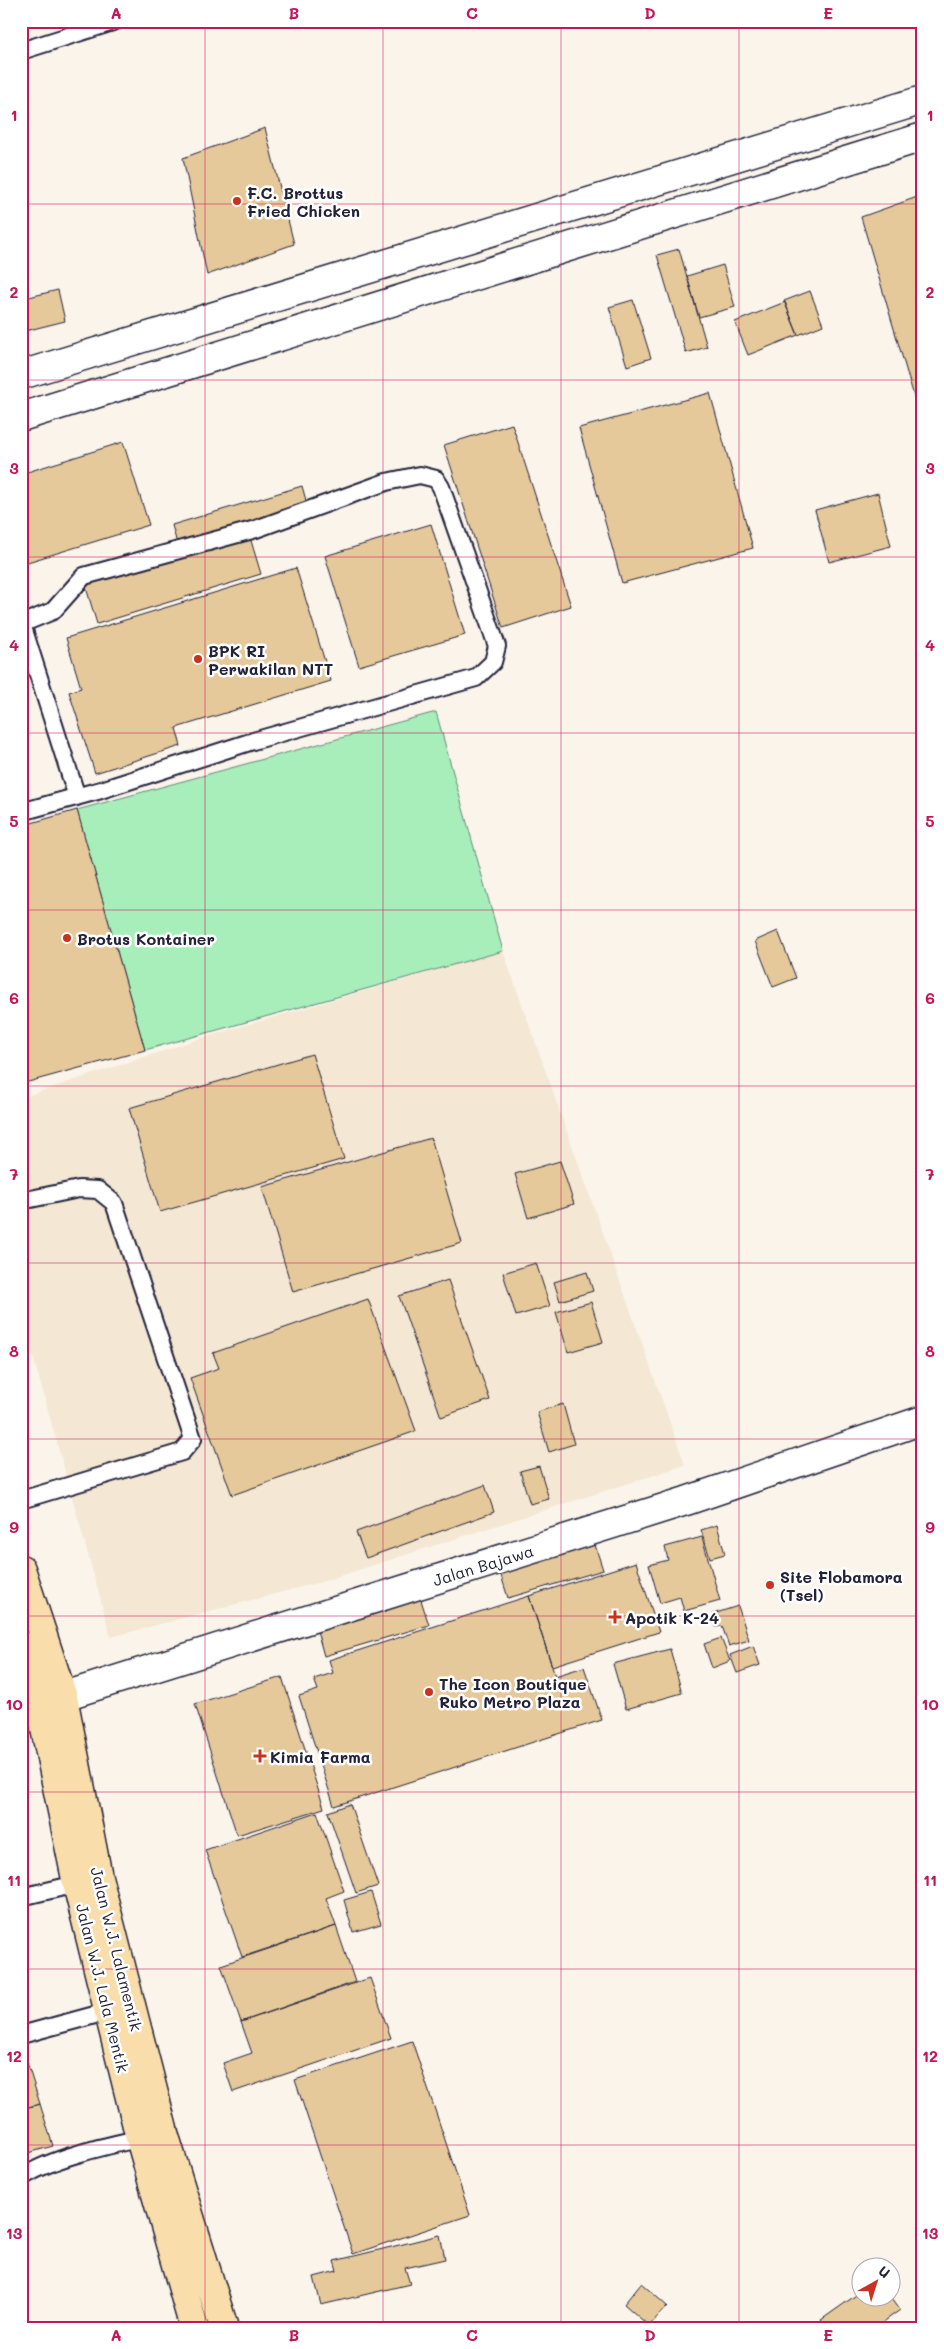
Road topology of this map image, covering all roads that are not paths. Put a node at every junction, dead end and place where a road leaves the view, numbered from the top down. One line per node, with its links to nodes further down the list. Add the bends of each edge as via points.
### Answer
1 (116, 21): 2 (lane)
2 (21, 51)
3 (923, 100): 5 (street)
4 (923, 137): 6 (street)
5 (21, 375)
6 (21, 417)
7 (22, 624): 8 (lane); 8 (lane, via 53,611 84,576 256,529 386,482 420,475 436,479 441,487 497,646 493,662 476,678 253,741)
8 (77, 797): 9 (lane)
9 (21, 812)
10 (21, 1201): 12 (lane, via 79,1189 98,1190 114,1204 192,1439 182,1452)
11 (923, 1420): 15 (street, Jalan Bajawa, via 686,1502)
12 (21, 1500)
13 (21, 1569): 15 (main road, Jalan W.J. Lalamentik)
14 (21, 1646): 15 (main road)
15 (47, 1709): 16 (main road, Jalan W.J. Lalamentik)
16 (88, 1881): 17 (lane); 18 (main road, Jalan W.J. Lalamentik)
17 (21, 1896)
18 (120, 2008): 19 (lane); 20 (main road, Jalan W.J. Lalamentik)
19 (21, 2035)
20 (152, 2136): 21 (lane, via 78,2154); 22 (main road); 23 (main road, Jalan W.J. Lalamentik)
21 (21, 2178)
22 (194, 2328)
23 (224, 2328)

